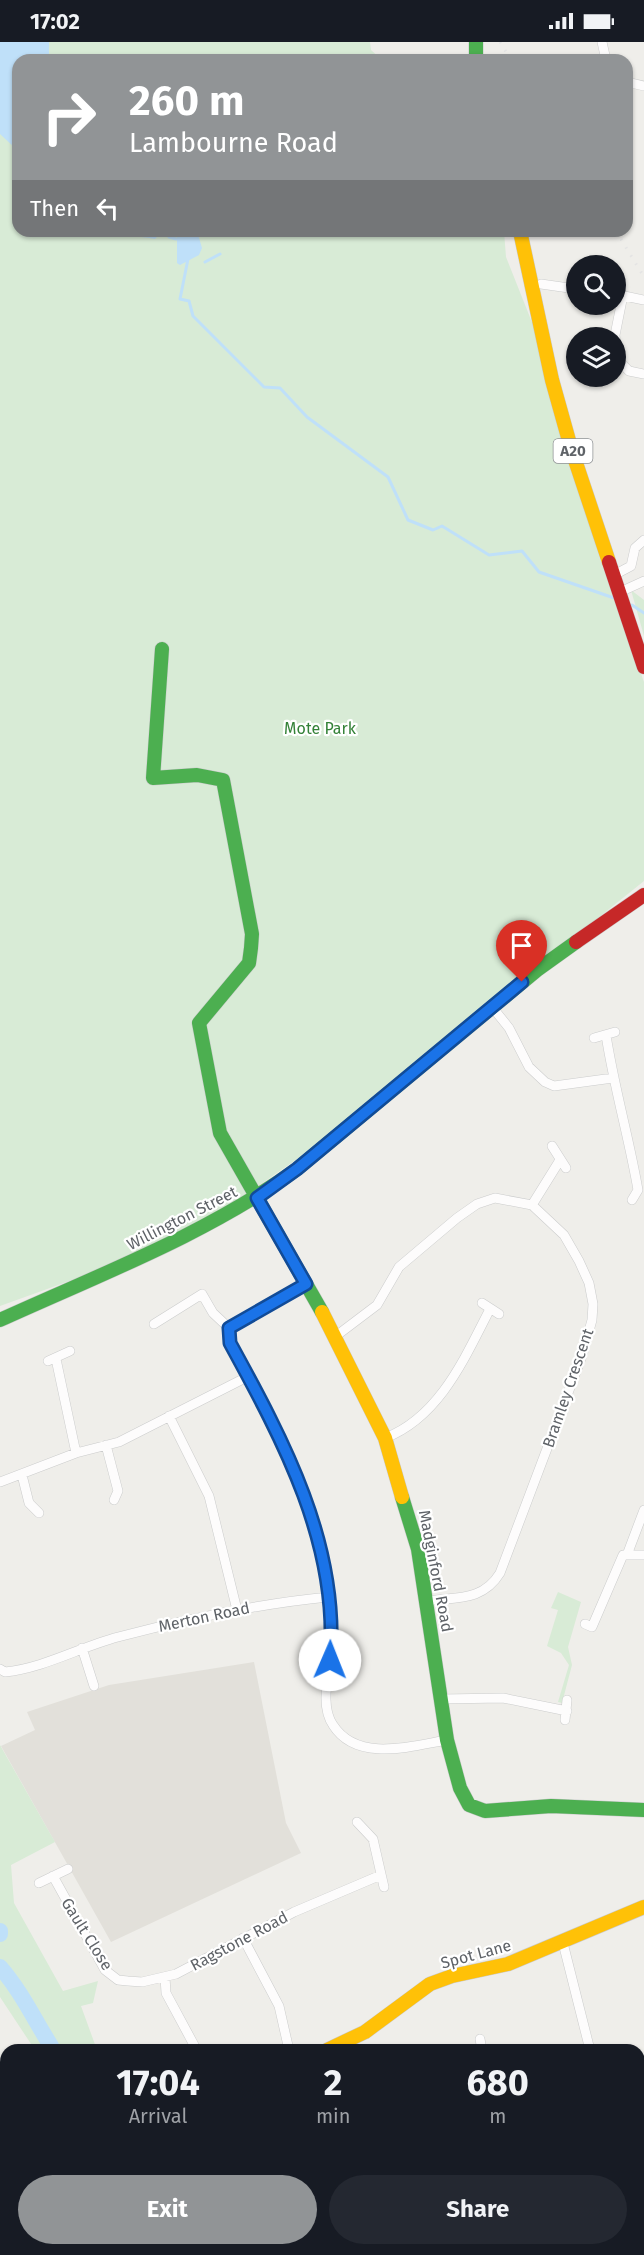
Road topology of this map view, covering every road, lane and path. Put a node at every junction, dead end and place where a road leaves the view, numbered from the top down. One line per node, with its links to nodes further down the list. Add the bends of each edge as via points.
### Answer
1 (521, 237): 9 (street, A20, via 552,380)
2 (541, 284): 3 (street)
3 (566, 288)
4 (626, 296): 5 (street)
5 (644, 300)
6 (617, 315): 7 (street, via 617,359 629,371)
7 (644, 374)
8 (644, 540): 9 (street, via 635,548 632,566)
9 (614, 575): 11 (street, A20)
10 (644, 581): 11 (street)
11 (620, 592): 13 (street, A20)
12 (162, 649): 21 (street, Madginford Road, via 153,778 191,773 223,780 252,934 249,963 199,1023 220,1133)
13 (644, 667)
14 (644, 895): 15 (street, Willington Street, via 537,970)
15 (493, 1008): 17 (street, via 509,1028 529,1067 545,1082 554,1086); 21 (street, Willington Street)
16 (594, 1038): 17 (street, via 610,1034)
17 (613, 1078): 22 (street, via 638,1190)
18 (552, 1146): 19 (street)
19 (560, 1160): 20 (street); 23 (street)
20 (566, 1168)
21 (257, 1198): 24 (street, Madginford Road); 26 (street, Willington Street, via 171,1244)
22 (632, 1200)
23 (532, 1205): 29 (street, via 495,1197 477,1204 399,1267 377,1305); 44 (street, Bramley Crescent, via 564,1235 579,1261 589,1282 592,1320 500,1573 491,1587 478,1595)
24 (306, 1284): 28 (street); 29 (street, Madginford Road)
25 (482, 1303): 33 (street, via 495,1311 445,1389 423,1415 402,1432)
26 (0, 1320)
27 (154, 1324): 28 (street, via 202,1294 213,1313)
28 (229, 1328): 31 (street, via 230,1343)
29 (336, 1336): 33 (street, Madginford Road)
30 (70, 1352): 35 (street, via 52,1360)
31 (247, 1377): 32 (street); 43 (street, via 304,1494)
32 (169, 1416): 34 (street); 45 (street, via 209,1496)
33 (385, 1438): 44 (street, Madginford Road, via 418,1549)
34 (106, 1445): 35 (street); 38 (street, via 117,1491)
35 (76, 1454): 36 (street)
36 (22, 1475): 37 (street); 40 (street, via 29,1503)
37 (0, 1482)
38 (114, 1500)
39 (644, 1510): 41 (street)
40 (39, 1513)
41 (625, 1555): 42 (street); 46 (street, via 592,1627)
42 (644, 1555)
43 (328, 1597): 45 (street, Merton Road); 52 (street, via 332,1648 327,1695 332,1725 350,1740 375,1750)
44 (427, 1601): 50 (street, Madginford Road)
45 (237, 1610): 47 (street, Merton Road)
46 (585, 1623)
47 (82, 1648): 48 (street, Merton Road, via 24,1670); 49 (street)
48 (0, 1669)
49 (94, 1686)
50 (442, 1699): 51 (street, via 503,1698 566,1715); 52 (street, Madginford Road)
51 (567, 1700)
52 (447, 1740): 53 (street, Madginford Road, via 460,1788 469,1804 485,1811 551,1806)
53 (644, 1810)
54 (357, 1822): 56 (street, via 373,1839)
55 (68, 1869): 57 (street)
56 (381, 1875): 59 (street); 61 (street, Ragstone Road, via 340,1890)
57 (53, 1876): 58 (street); 63 (street, Gault Close, via 105,1970 118,1980 142,1982)
58 (39, 1883)
59 (384, 1887)
60 (644, 1907): 62 (street, Spot Lane)
61 (243, 1938): 63 (street, Ragstone Road); 66 (street, via 279,2006)
62 (563, 1943): 67 (street, Spot Lane, via 508,1964 430,1984 365,2032); 69 (street)
63 (165, 1977): 65 (street, via 166,1993)
64 (480, 2039): 68 (street)
65 (193, 2044)
66 (288, 2044)
67 (340, 2044)
68 (481, 2044)
69 (588, 2044)

